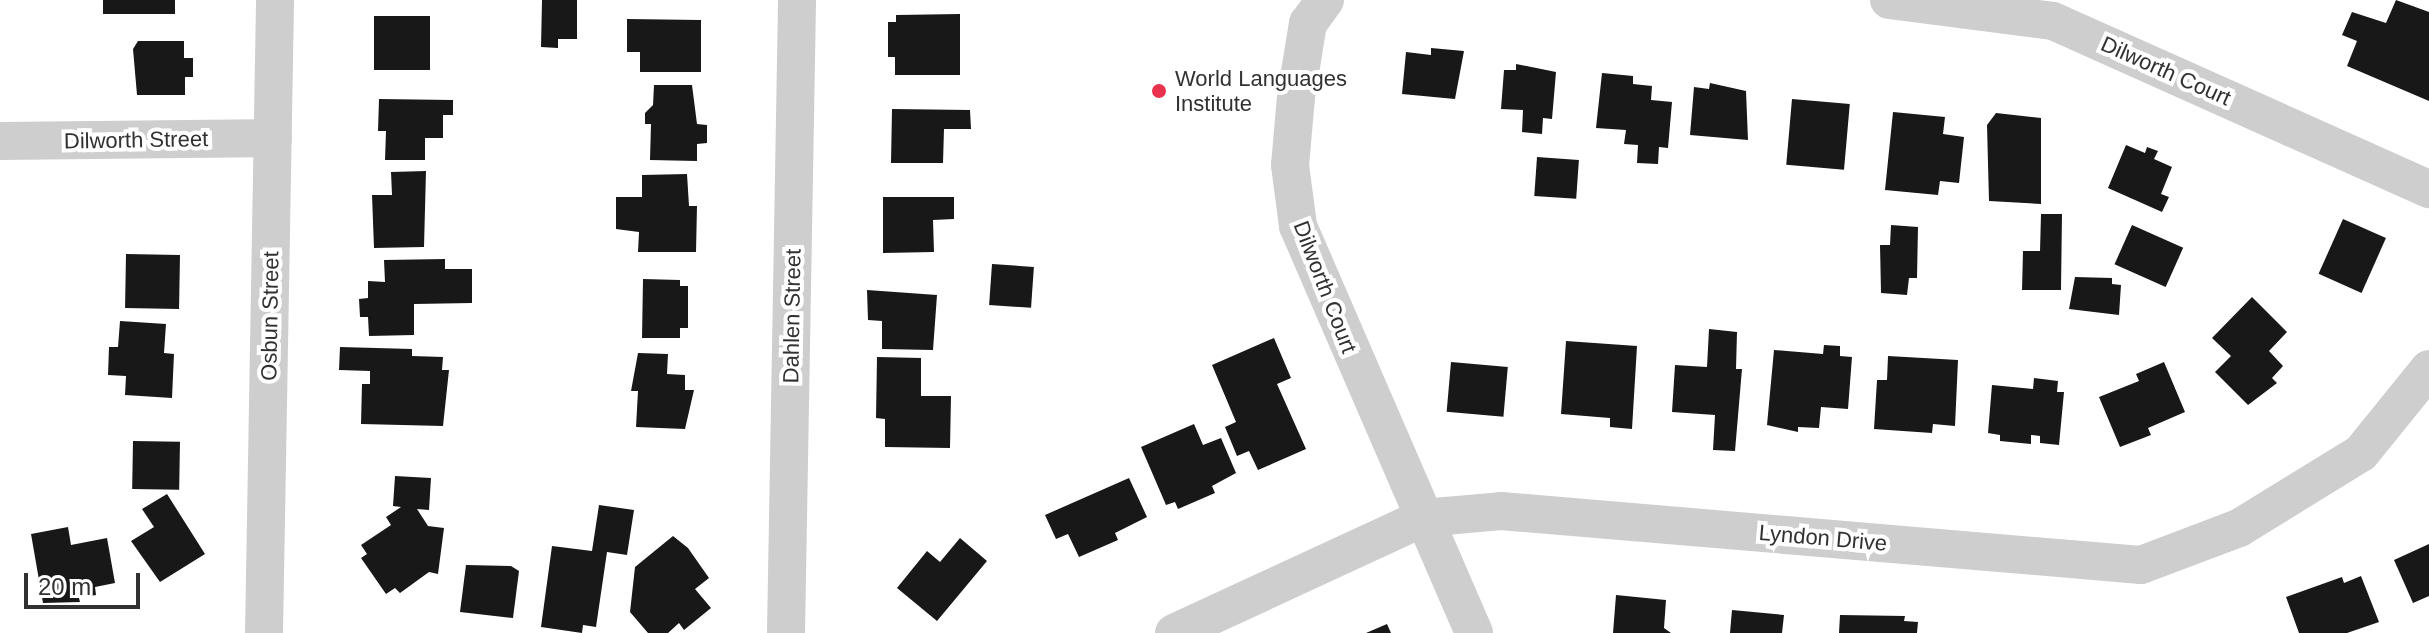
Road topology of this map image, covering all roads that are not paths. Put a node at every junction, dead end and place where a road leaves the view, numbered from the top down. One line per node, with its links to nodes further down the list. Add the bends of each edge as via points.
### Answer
1 (275, 0): 5 (street, Osbun Street)
2 (797, 0): 11 (street, Dahlen Street)
3 (1325, 0): 9 (street, Dilworth Court, via 1308,23 1296,97 1290,165 1298,226)
4 (1889, 0): 7 (street, Dilworth Court, via 2053,21)
5 (273, 138): 6 (street, Dilworth Street); 10 (street, Osbun Street)
6 (0, 141)
7 (2429, 189)
8 (2429, 369): 9 (street, Lyndon Drive, via 2361,453 2239,528 2141,565 1501,511)
9 (1423, 518): 12 (street, Lyndon Drive); 13 (street, Dilworth Court)
10 (264, 633)
11 (786, 633)
12 (1174, 633)
13 (1474, 633)

